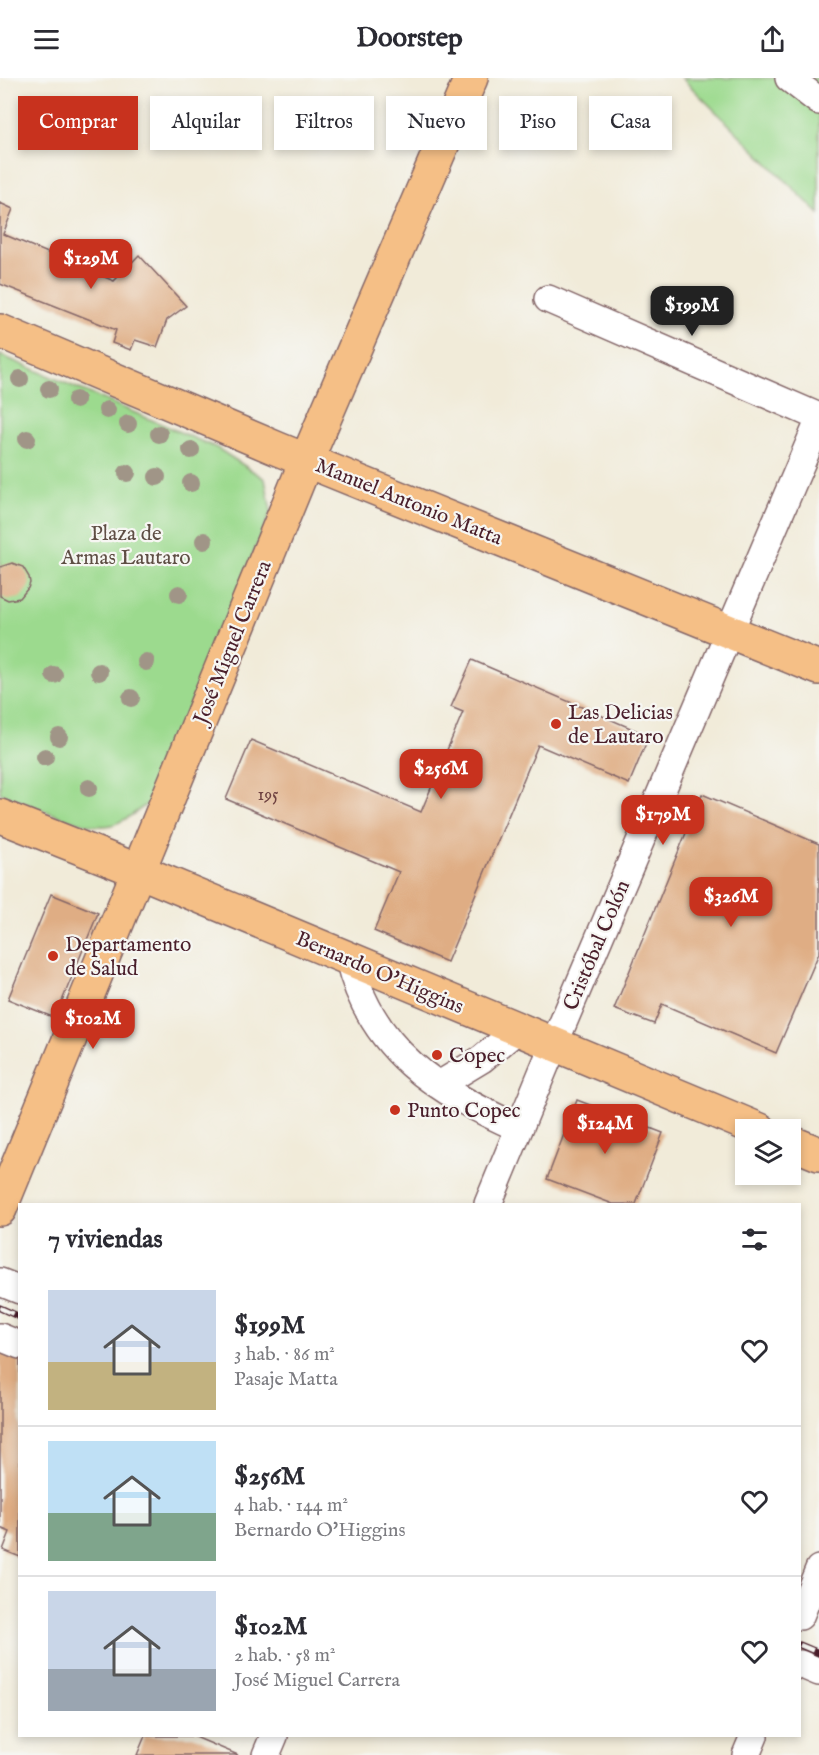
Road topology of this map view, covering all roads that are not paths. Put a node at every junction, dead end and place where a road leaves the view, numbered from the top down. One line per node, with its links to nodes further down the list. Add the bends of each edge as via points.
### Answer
1 (471, 78): 7 (main road, José Miguel Carrera)
2 (789, 78): 3 (street)
3 (819, 101)
4 (548, 299): 6 (street)
5 (0, 331): 7 (main road, Manuel Antonio Matta)
6 (819, 419): 8 (street, Cristóbal Colón)
7 (307, 459): 8 (main road, Manuel Antonio Matta); 11 (main road, José Miguel Carrera)
8 (731, 631): 9 (main road, Manuel Antonio Matta); 14 (street, Cristóbal Colón)
9 (819, 668)
10 (0, 816): 11 (main road, Bernardo O'Higgins)
11 (139, 871): 12 (main road, Bernardo O'Higgins); 21 (main road, José Miguel Carrera)
12 (349, 959): 13 (main road, Bernardo O'Higgins); 15 (street, via 362,1001 385,1038 419,1071)
13 (518, 1029): 14 (main road, Bernardo O'Higgins); 15 (street, via 482,1059)
14 (554, 1044): 16 (main road, Bernardo O'Higgins); 17 (street, Cristóbal Colón)
15 (439, 1084): 17 (street, via 480,1110)
16 (735, 1120)
17 (519, 1128): 20 (street, Cristóbal Colón)
18 (801, 1147): 19 (main road)
19 (819, 1154)
20 (488, 1203)
21 (0, 1209)
22 (0, 1282): 23 (street)
23 (18, 1289)
24 (0, 1337): 25 (street)
25 (18, 1344)
26 (819, 1569): 27 (street)
27 (801, 1614)
28 (801, 1616): 29 (street)
29 (819, 1623)
30 (801, 1664): 31 (street)
31 (819, 1672)
32 (274, 1737): 34 (street)
33 (754, 1737): 35 (street)
34 (266, 1755)
35 (746, 1755)

